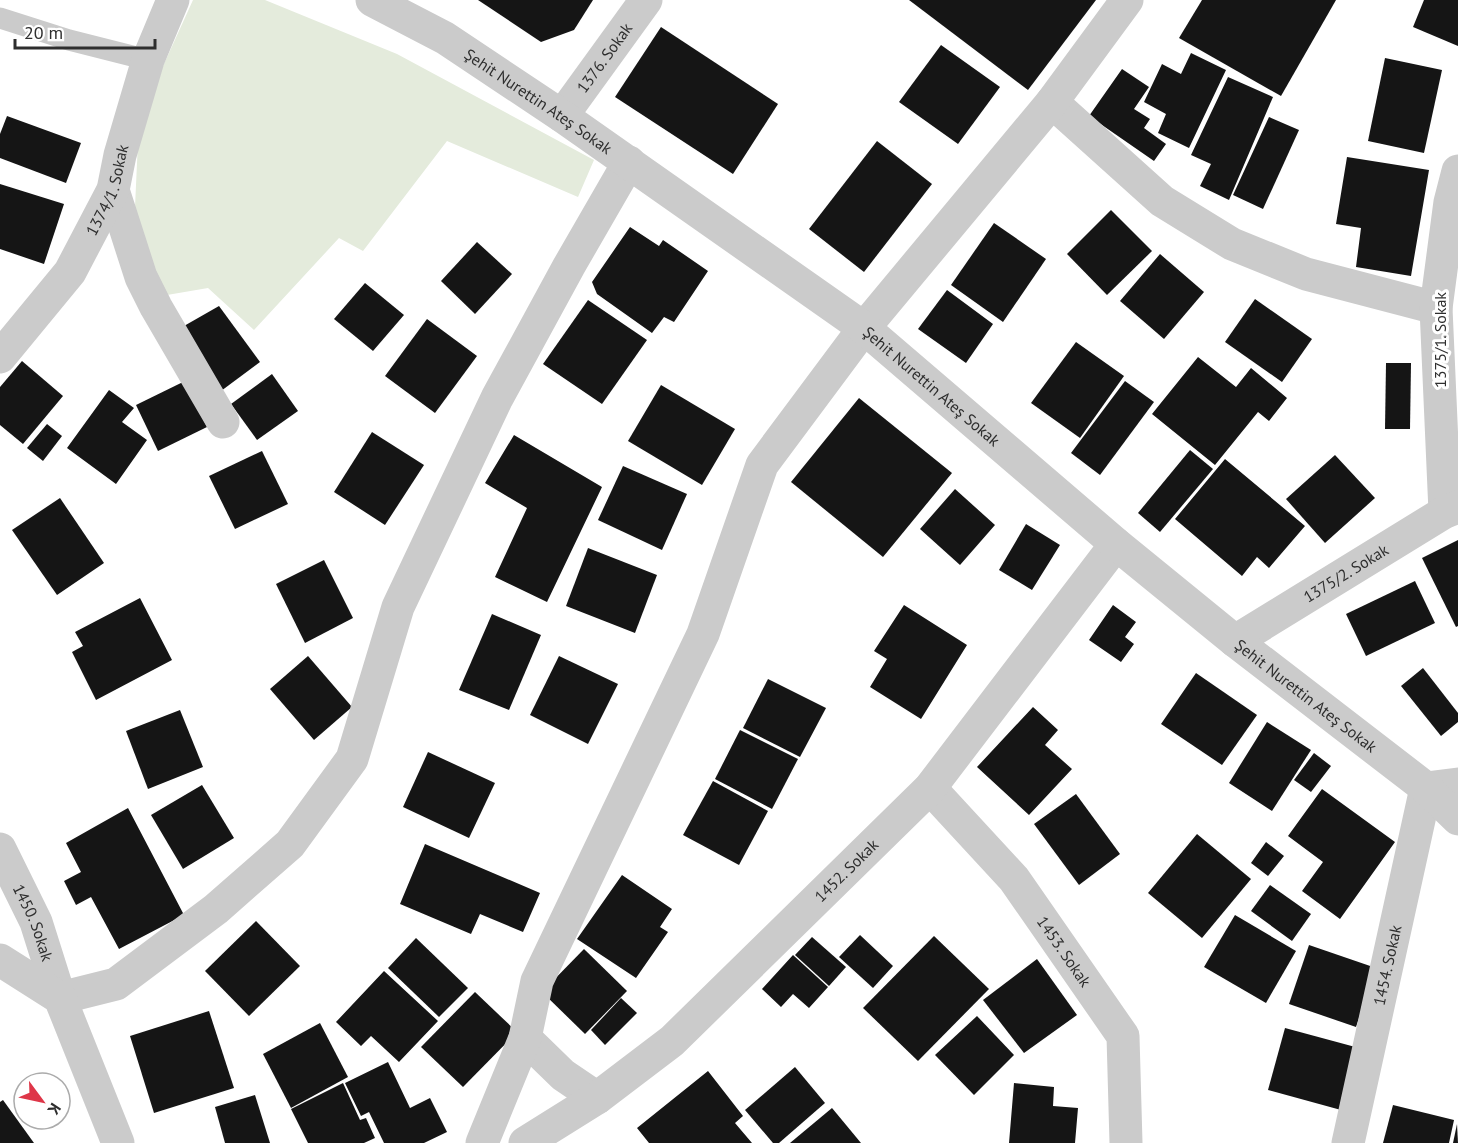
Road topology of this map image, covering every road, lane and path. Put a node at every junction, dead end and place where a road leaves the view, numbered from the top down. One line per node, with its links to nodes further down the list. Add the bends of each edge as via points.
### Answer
1 (173, 0): 6 (street, 1374/1. Sokak)
2 (372, 0): 8 (street, Şehit Nurettin Ateş Sokak, via 445,38)
3 (646, 0): 8 (street, 1376. Sokak)
4 (1127, 0): 7 (street)
5 (0, 18): 6 (lane)
6 (148, 60): 11 (street, 1374/1. Sokak)
7 (1052, 102): 12 (street, via 1162,201 1232,244 1306,274); 13 (street)
8 (562, 116): 9 (street, Şehit Nurettin Ateş Sokak)
9 (629, 162): 13 (street, Şehit Nurettin Ateş Sokak); 25 (street, via 497,398 398,607 352,759 290,844 216,909 116,984)
10 (1458, 171): 12 (street, 1375/1. Sokak)
11 (113, 190): 14 (street, 1374/1. Sokak, via 70,272); 15 (street, via 141,277)
12 (1436, 308): 16 (street, 1375/1. Sokak)
13 (864, 328): 17 (street, Şehit Nurettin Ateş Sokak); 26 (street, via 762,465 703,633 537,981)
14 (0, 357)
15 (223, 422)
16 (1452, 509): 18 (street, 1375/2. Sokak)
17 (1116, 544): 18 (street, Şehit Nurettin Ateş Sokak); 20 (street, 1452. Sokak)
18 (1235, 641): 21 (street, Şehit Nurettin Ateş Sokak)
19 (1458, 784): 21 (street)
20 (930, 788): 27 (street, 1452. Sokak, via 672,1041); 31 (street, 1453. Sokak, via 1014,879 1123,1036)
21 (1426, 788): 22 (street, Şehit Nurettin Ateş Sokak); 32 (street, 1454. Sokak)
22 (1458, 819)
23 (0, 849): 25 (street, 1450. Sokak, via 36,922)
24 (0, 960): 25 (street)
25 (60, 998): 28 (street, 1450. Sokak)
26 (525, 1038): 27 (street, via 563,1075); 29 (street)
27 (597, 1098): 30 (street, 1452. Sokak)
28 (118, 1143)
29 (482, 1143)
30 (525, 1143)
31 (1126, 1143)
32 (1348, 1143)

